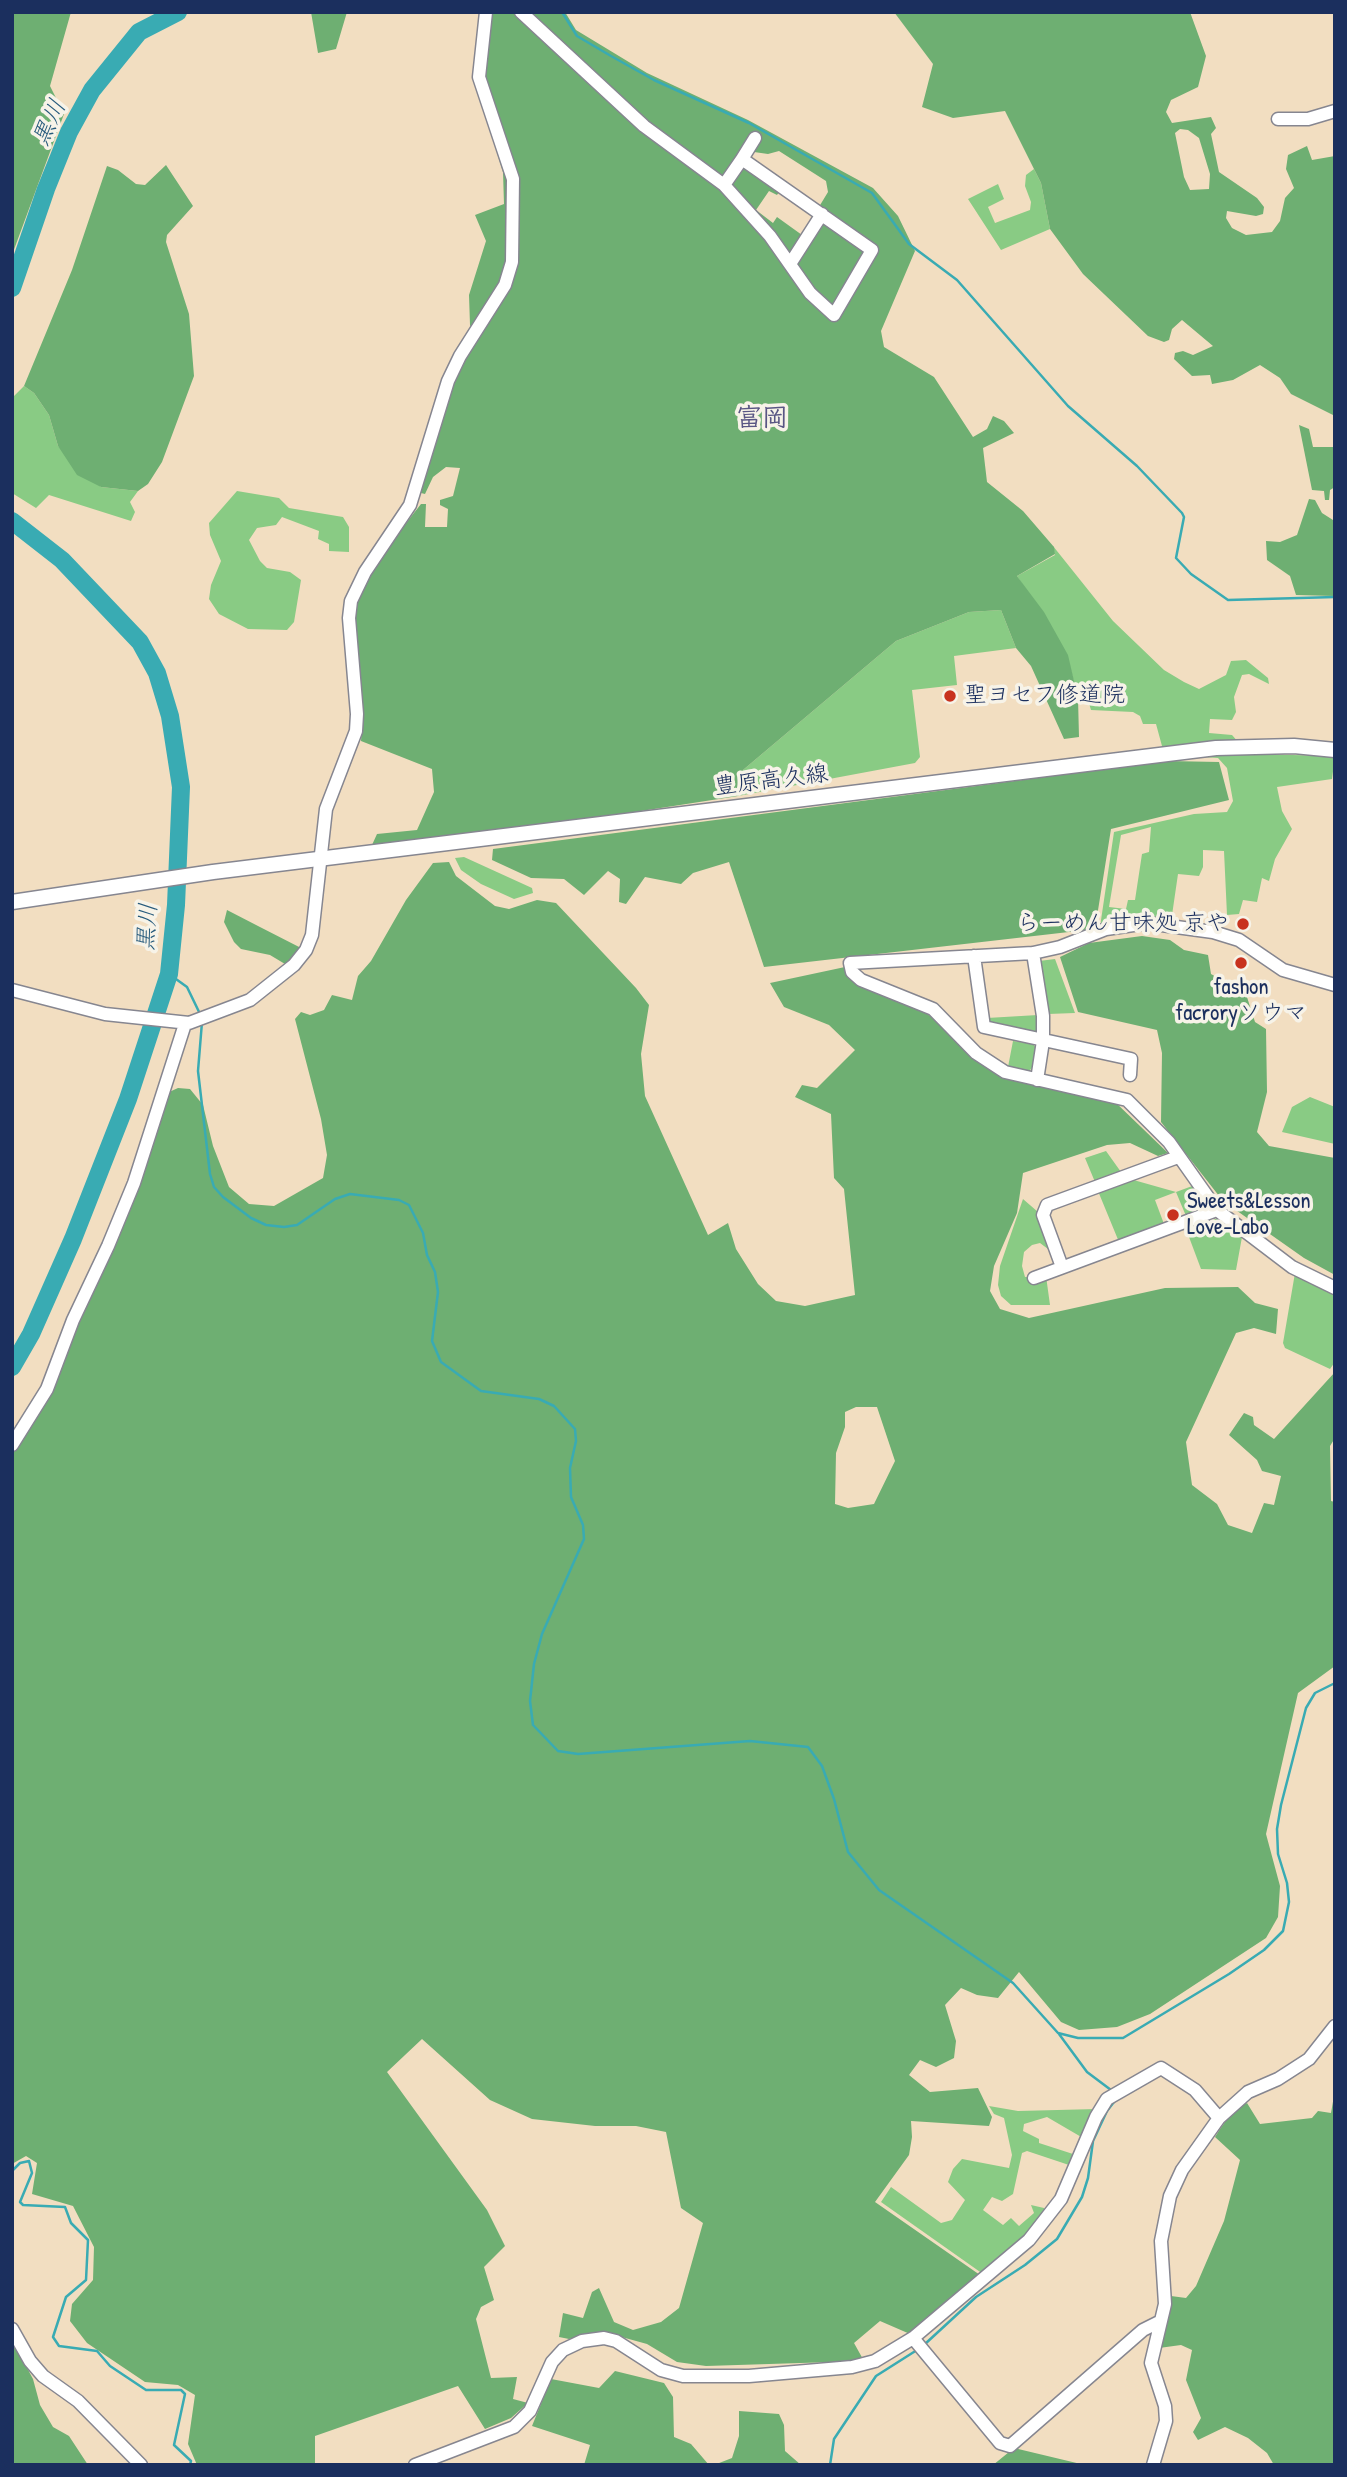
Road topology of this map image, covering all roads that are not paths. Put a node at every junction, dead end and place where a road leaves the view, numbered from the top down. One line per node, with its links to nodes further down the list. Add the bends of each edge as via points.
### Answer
1 (486, 12): 11 (street, via 479,77 513,179 512,262 505,285 448,381 410,505 351,601 356,732 331,791)
2 (521, 12): 7 (street, via 644,126)
3 (1335, 111): 4 (street, via 1308,119)
4 (1279, 119)
5 (755, 138): 6 (street)
6 (742, 159): 7 (street); 8 (street)
7 (724, 185): 9 (street)
8 (821, 214): 9 (street); 9 (street, via 872,250 834,315 810,293)
9 (790, 264)
10 (1335, 750): 11 (main road, 豊原高久線, via 1216,748)
11 (320, 860): 12 (main road, 豊原高久線); 17 (street, via 312,935 306,950 250,1000)
12 (12, 902)
13 (1033, 953): 14 (street); 15 (street, via 1106,929 1147,923 1239,940 1283,970); 18 (street)
14 (974, 956): 18 (street, via 984,1027); 20 (street, via 850,963 852,972 862,980 933,1009 985,1060 1005,1072)
15 (1335, 985)
16 (12, 990): 17 (street, via 125,1018)
17 (185, 1024): 26 (street, via 114,1233 47,1389)
18 (1043, 1041): 19 (street, via 1131,1059); 20 (street)
19 (1130, 1075)
20 (1037, 1080): 21 (street, via 1127,1100)
21 (1178, 1157): 22 (street); 23 (street, via 1047,1205 1043,1215)
22 (1217, 1210): 23 (street); 25 (street, via 1292,1267)
23 (1062, 1267): 24 (street)
24 (1034, 1278)
25 (1335, 1288)
26 (12, 1445)
27 (1335, 2026): 28 (street, via 1309,2059 1248,2092)
28 (1219, 2118): 29 (street, via 1182,2170 1170,2196 1161,2241 1166,2288); 31 (street, via 1195,2090 1161,2068 1107,2099 1049,2216 1003,2264)
29 (1159, 2322): 31 (street, via 1143,2330 1010,2446 1000,2443); 34 (street, via 1151,2364 1166,2421)
30 (12, 2329): 32 (street, via 43,2376 78,2401)
31 (913, 2338): 33 (street, via 861,2365 719,2377 661,2370 616,2341 582,2341 563,2350 552,2362 530,2411 514,2427)
32 (141, 2465)
33 (415, 2465)
34 (1153, 2465)

